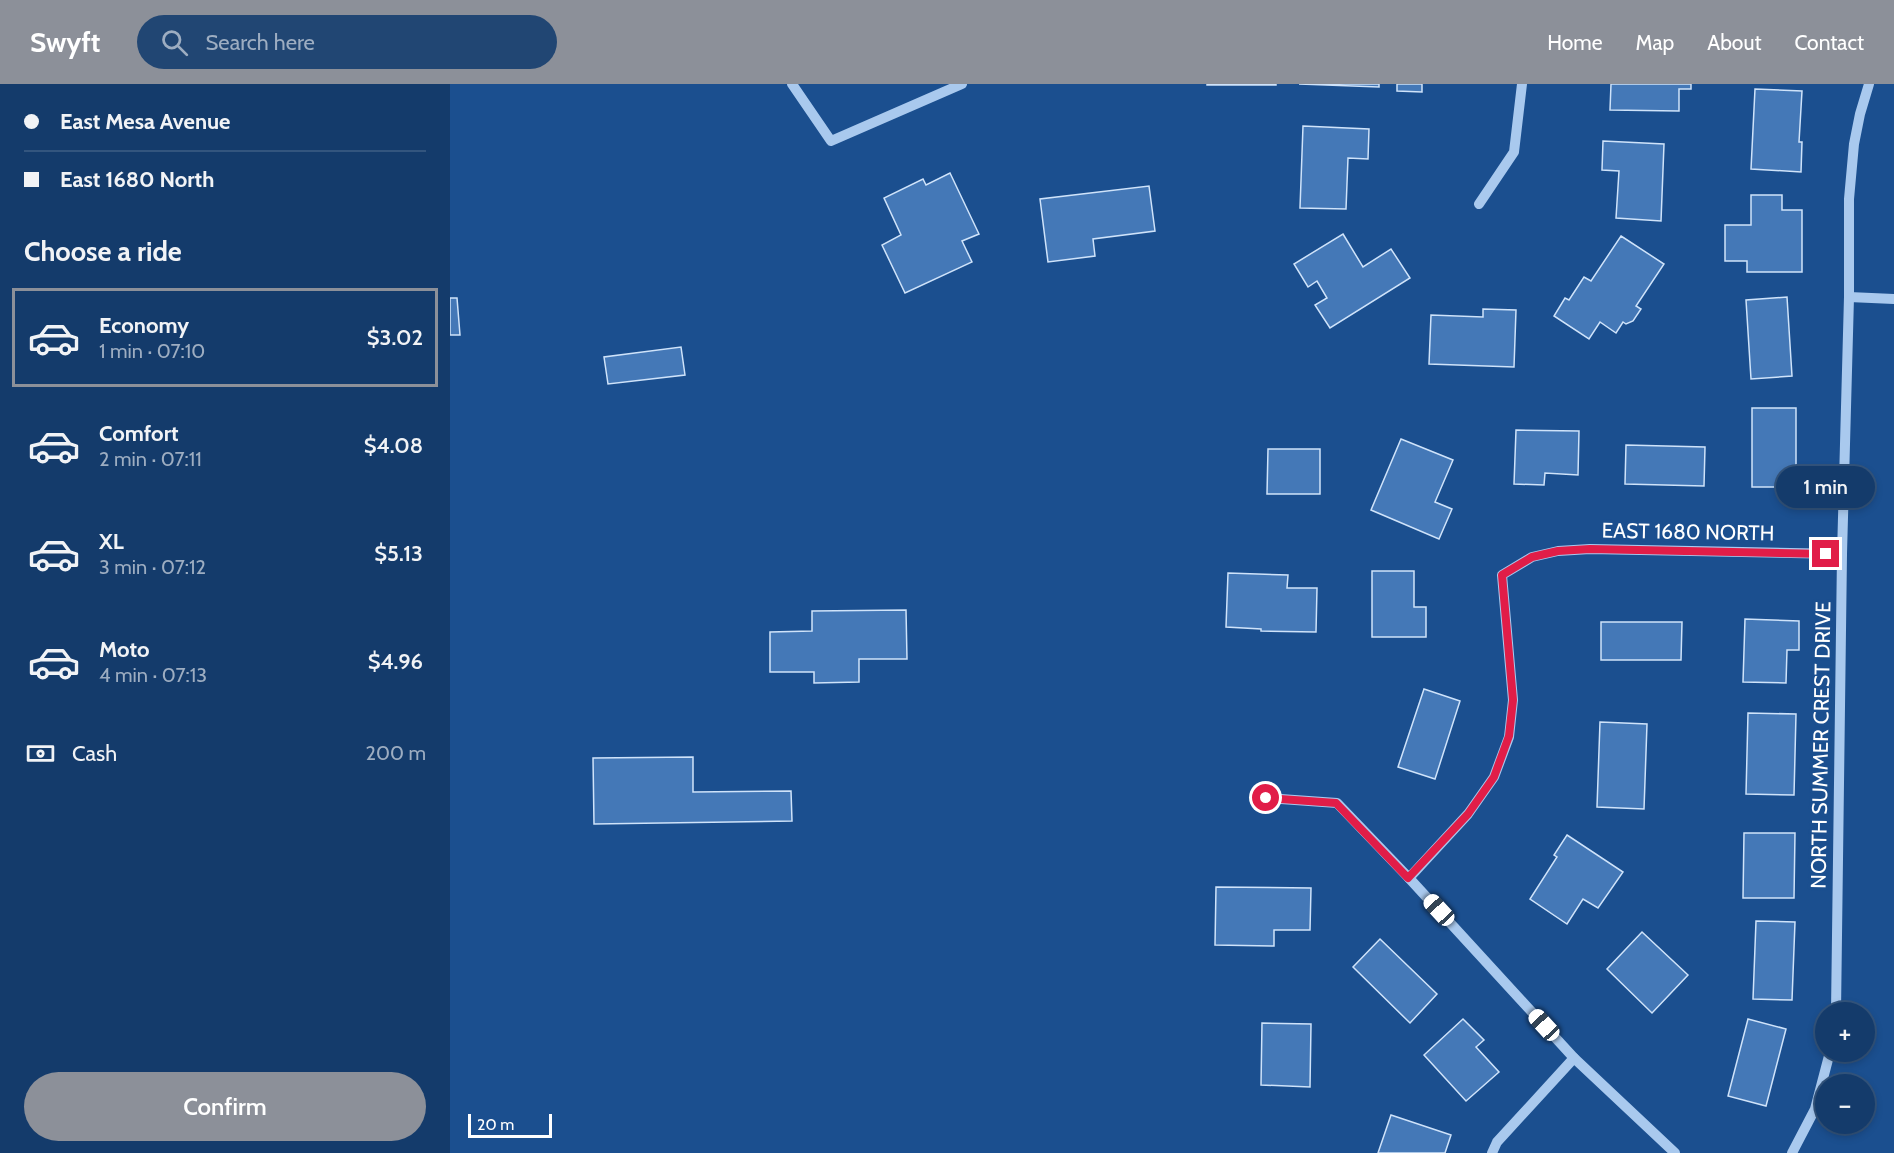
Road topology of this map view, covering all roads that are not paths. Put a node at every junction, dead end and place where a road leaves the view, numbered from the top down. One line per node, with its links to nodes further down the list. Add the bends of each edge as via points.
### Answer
1 (792, 84): 2 (street, via 831,141)
2 (962, 84)
3 (1522, 84): 5 (street, via 1514,152)
4 (1869, 84): 6 (street, NORTH SUMMER CREST DRIVE, via 1853,155)
5 (1479, 204)
6 (1849, 297): 7 (street); 8 (street, NORTH SUMMER CREST DRIVE)
7 (1894, 299)
8 (1842, 554): 10 (street, EAST 1680 NORTH, via 1590,549 1532,557 1502,575 1513,700 1509,736 1494,777 1468,814); 11 (street, NORTH SUMMER CREST DRIVE)
9 (1266, 798): 10 (street, via 1336,803)
10 (1408, 878): 12 (street)
11 (1836, 1002)
12 (1574, 1058): 14 (street, via 1497,1142); 15 (street)
13 (1827, 1062): 16 (street, via 1815,1109)
14 (1492, 1153)
15 (1675, 1153)
16 (1792, 1153)

